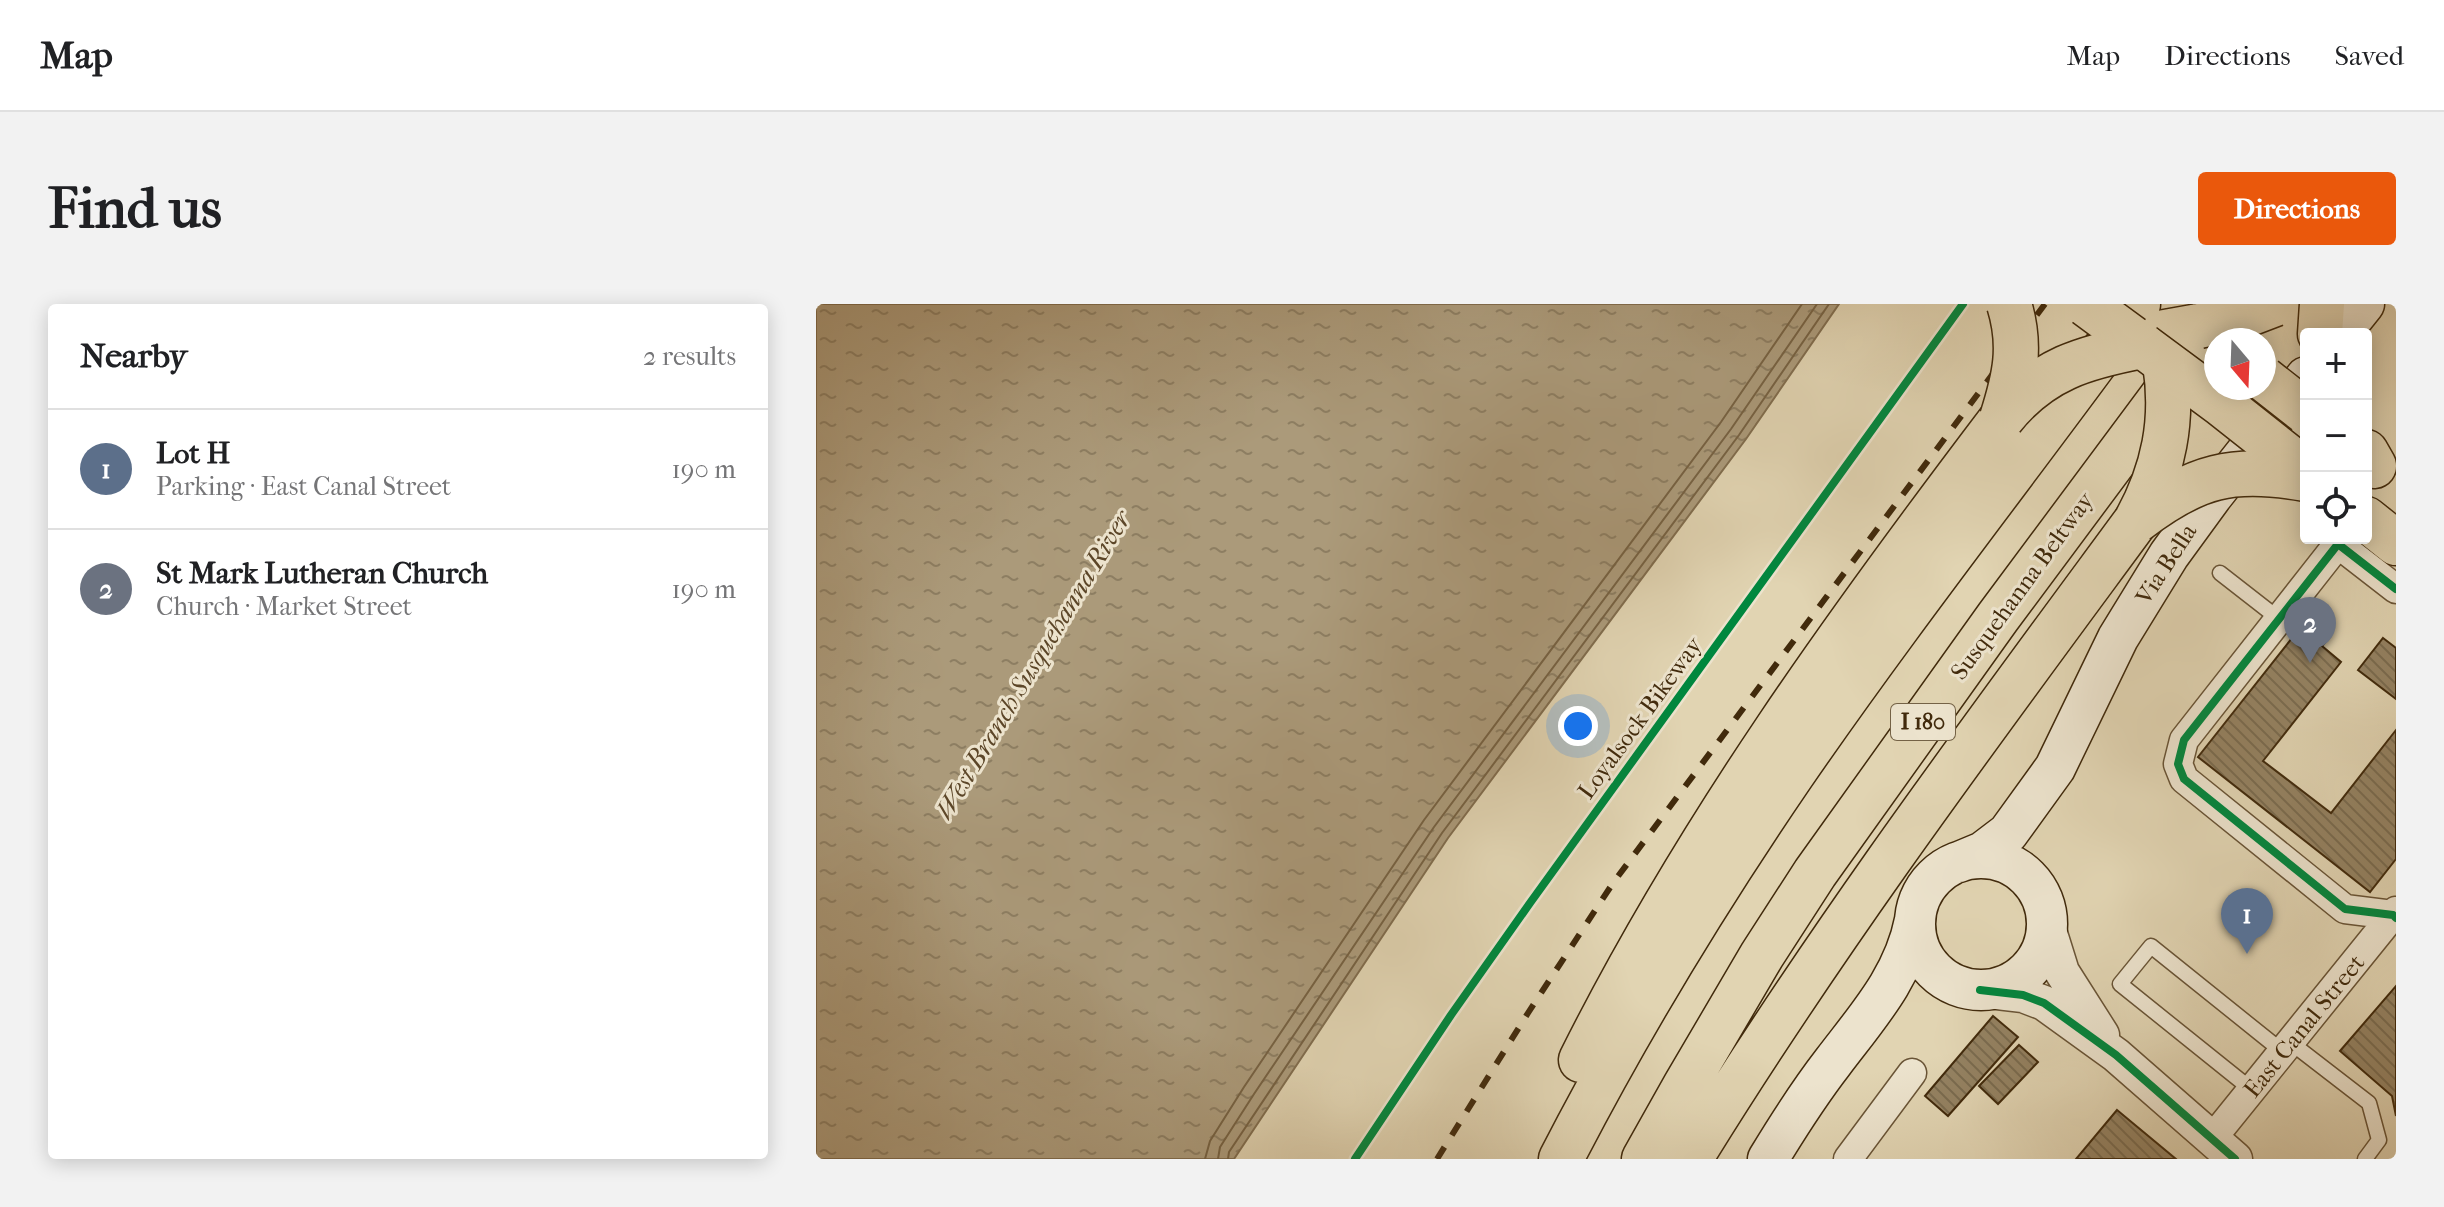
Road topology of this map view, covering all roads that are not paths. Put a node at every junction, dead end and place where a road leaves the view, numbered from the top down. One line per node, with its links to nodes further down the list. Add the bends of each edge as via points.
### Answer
1 (2009, 304): 8 (main road, bridge, via 2016,354)
2 (2086, 304): 4 (main road, bridge)
3 (2275, 304): 4 (main road, bridge)
4 (2177, 330): 8 (main road, bridge, via 2064,367 2029,389); 9 (main road, bridge); 11 (main road, bridge, via 2164,451); 32 (main road, via 1919,598 1791,776 1702,912); 33 (main road, Susquehanna Beltway / I 180, via 1998,617 1815,873)
5 (2300, 385): 19 (main road, Via Bella, via 2169,555 2118,638)
6 (2276, 388): 7 (main road, bridge)
7 (2300, 407)
8 (2002, 418): 31 (main road, via 1908,542 1732,796 1634,959)
9 (2300, 464)
10 (2300, 478): 11 (main road, bridge, via 2256,472 2213,478 2176,493)
11 (2136, 521): 34 (main road, via 1915,821 1790,1001)
12 (2372, 536): 13 (main road)
13 (2396, 543)
14 (2341, 544): 18 (street)
15 (2362, 544): 17 (street)
16 (2220, 573): 18 (lane)
17 (2396, 589)
18 (2279, 619): 22 (street, via 2184,740 2178,764 2184,779 2345,909)
19 (2055, 768): 20 (main road, Via Bella, via 2008,833); 23 (main road, Via Bella, via 2038,842)
20 (1959, 862): 21 (main road, via 1934,877); 23 (main road, via 1987,859 2010,865 2031,882)
21 (1916, 912): 24 (main road, via 1917,942 1926,962 1944,979); 27 (main road, via 1907,951 1888,989)
22 (2395, 915): 25 (street, East Canal Street)
23 (2046, 916): 24 (main road, via 2042,949 2029,969 2000,987); 26 (street, via 2062,972)
24 (1974, 989): 26 (street, via 2035,998); 27 (main road, via 1921,998)
25 (2286, 1047): 29 (street, East Canal Street); 29 (lane, via 2151,946 2120,984); 37 (lane, via 2369,1103 2379,1140)
26 (2116, 1055): 30 (street)
27 (1832, 1063): 35 (main road)
28 (1912, 1073): 36 (street)
29 (2252, 1090): 30 (street, East Canal Street)
30 (2223, 1150)
31 (1532, 1159)
32 (1561, 1159)
33 (1644, 1159)
34 (1690, 1159)
35 (1768, 1159)
36 (1848, 1159)
37 (2365, 1159)

